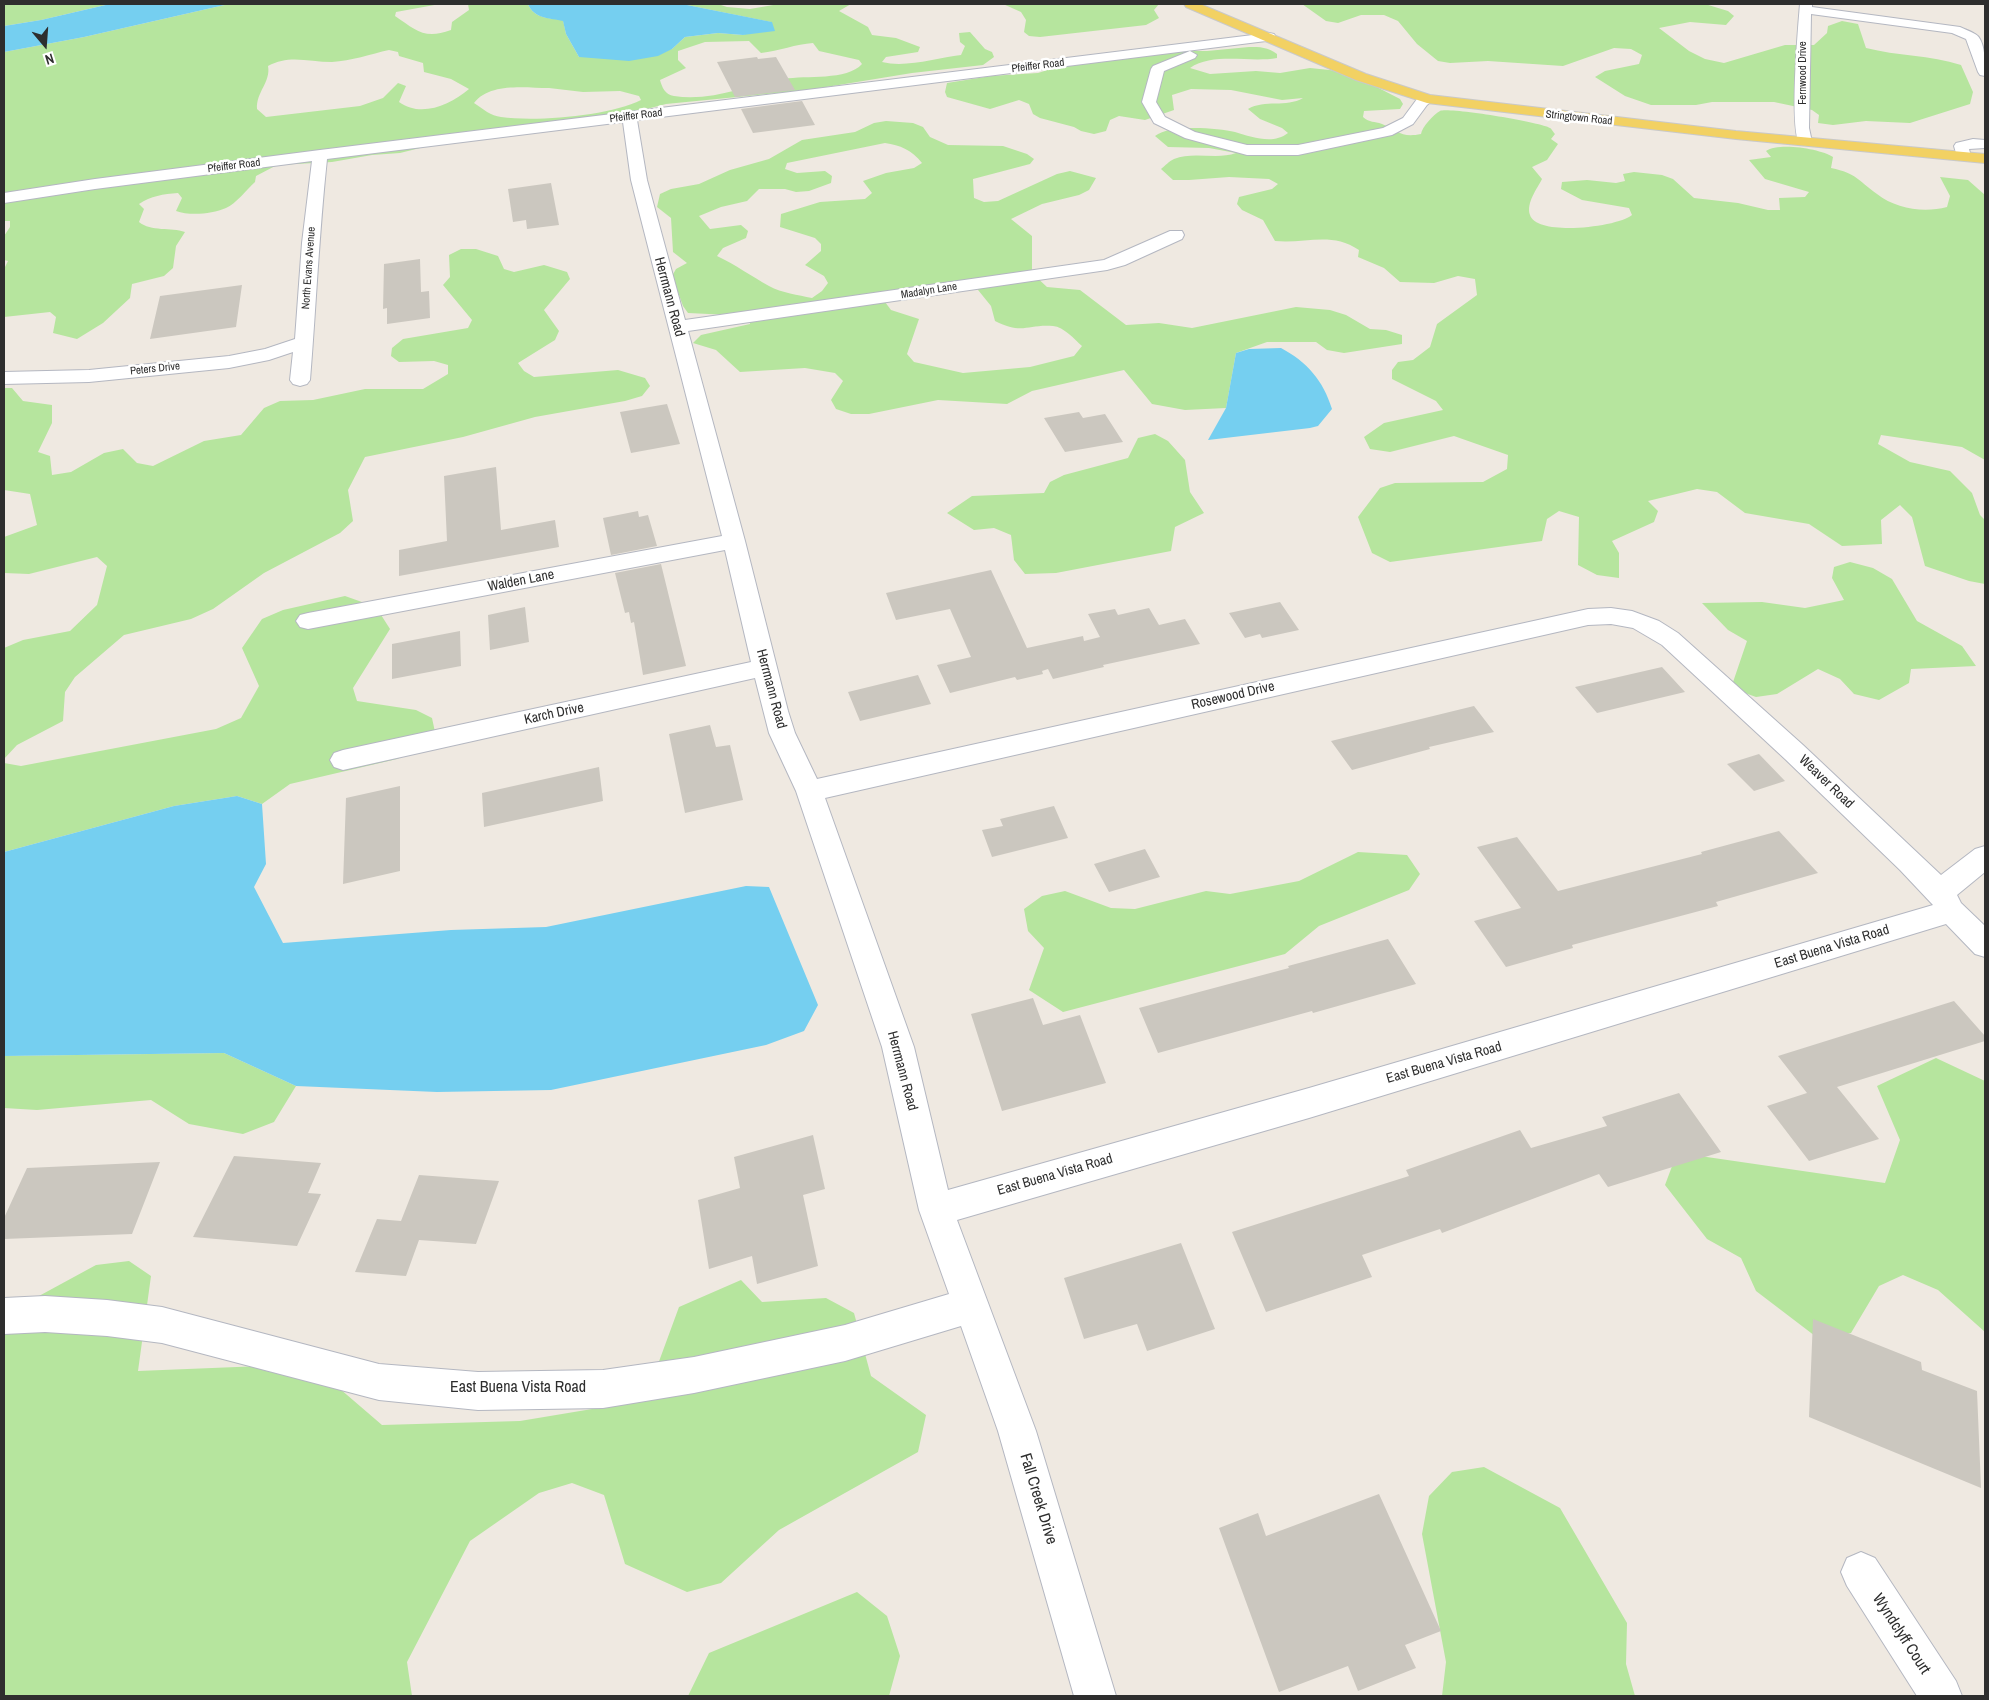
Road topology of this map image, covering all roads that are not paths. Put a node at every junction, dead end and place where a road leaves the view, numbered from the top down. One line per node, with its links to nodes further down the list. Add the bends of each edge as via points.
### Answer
1 (1190, 4): 3 (main road, Stringtown Road)
2 (1806, 7): 5 (street, via 1955,30 1972,38); 8 (street, Fernwood Drive, via 1802,128)
3 (1269, 38): 4 (street, Pfeiffer Road); 6 (main road, Stringtown Road, via 1361,77)
4 (1219, 43): 6 (street, via 1158,69 1149,102 1159,120 1190,135 1247,150 1298,150 1387,132 1408,121); 7 (street, Pfeiffer Road)
5 (1985, 72)
6 (1428, 99): 8 (main road, Stringtown Road)
7 (629, 117): 10 (street, Pfeiffer Road); 15 (street, Herrmann Road, via 639,180)
8 (1805, 142): 11 (main road, Stringtown Road)
9 (1985, 144): 11 (street, via 1961,146)
10 (320, 155): 13 (street, Pfeiffer Road); 16 (street, North Evans Avenue)
11 (1963, 157): 12 (main road, Stringtown Road)
12 (1985, 159)
13 (4, 198)
14 (1176, 235): 15 (street, Madalyn Lane, via 1107,264)
15 (677, 328): 19 (street, Herrmann Road)
16 (303, 342): 17 (street, Peters Drive, via 229,362 89,376); 18 (street, North Evans Avenue)
17 (4, 378)
18 (300, 380)
19 (734, 541): 20 (street, Walden Lane); 22 (street, Herrmann Road)
20 (308, 621)
21 (1656, 628): 24 (street, Rosewood Drive, via 1628,617 1588,617); 26 (street, Weaver Road, via 1794,752)
22 (765, 667): 23 (street, Karch Drive); 24 (street, Herrmann Road, via 782,733)
23 (343, 760)
24 (809, 791): 28 (street, Herrmann Road, via 898,1048)
25 (1985, 857): 26 (street, East Buena Vista Road)
26 (1945, 902): 27 (street, Weaver Road); 28 (street, East Buena Vista Road, via 1337,1094)
27 (1985, 945)
28 (936, 1210): 29 (street, Herrmann Road)
29 (971, 1305): 30 (street, East Buena Vista Road, via 845,1343 694,1375 603,1389 478,1391 379,1382 162,1325 45,1314); 32 (street, Fall Creek Drive, via 1017,1431)
30 (4, 1316)
31 (1861, 1572): 33 (street, Wyndclyff Court)
32 (1095, 1696)
33 (1941, 1696)

